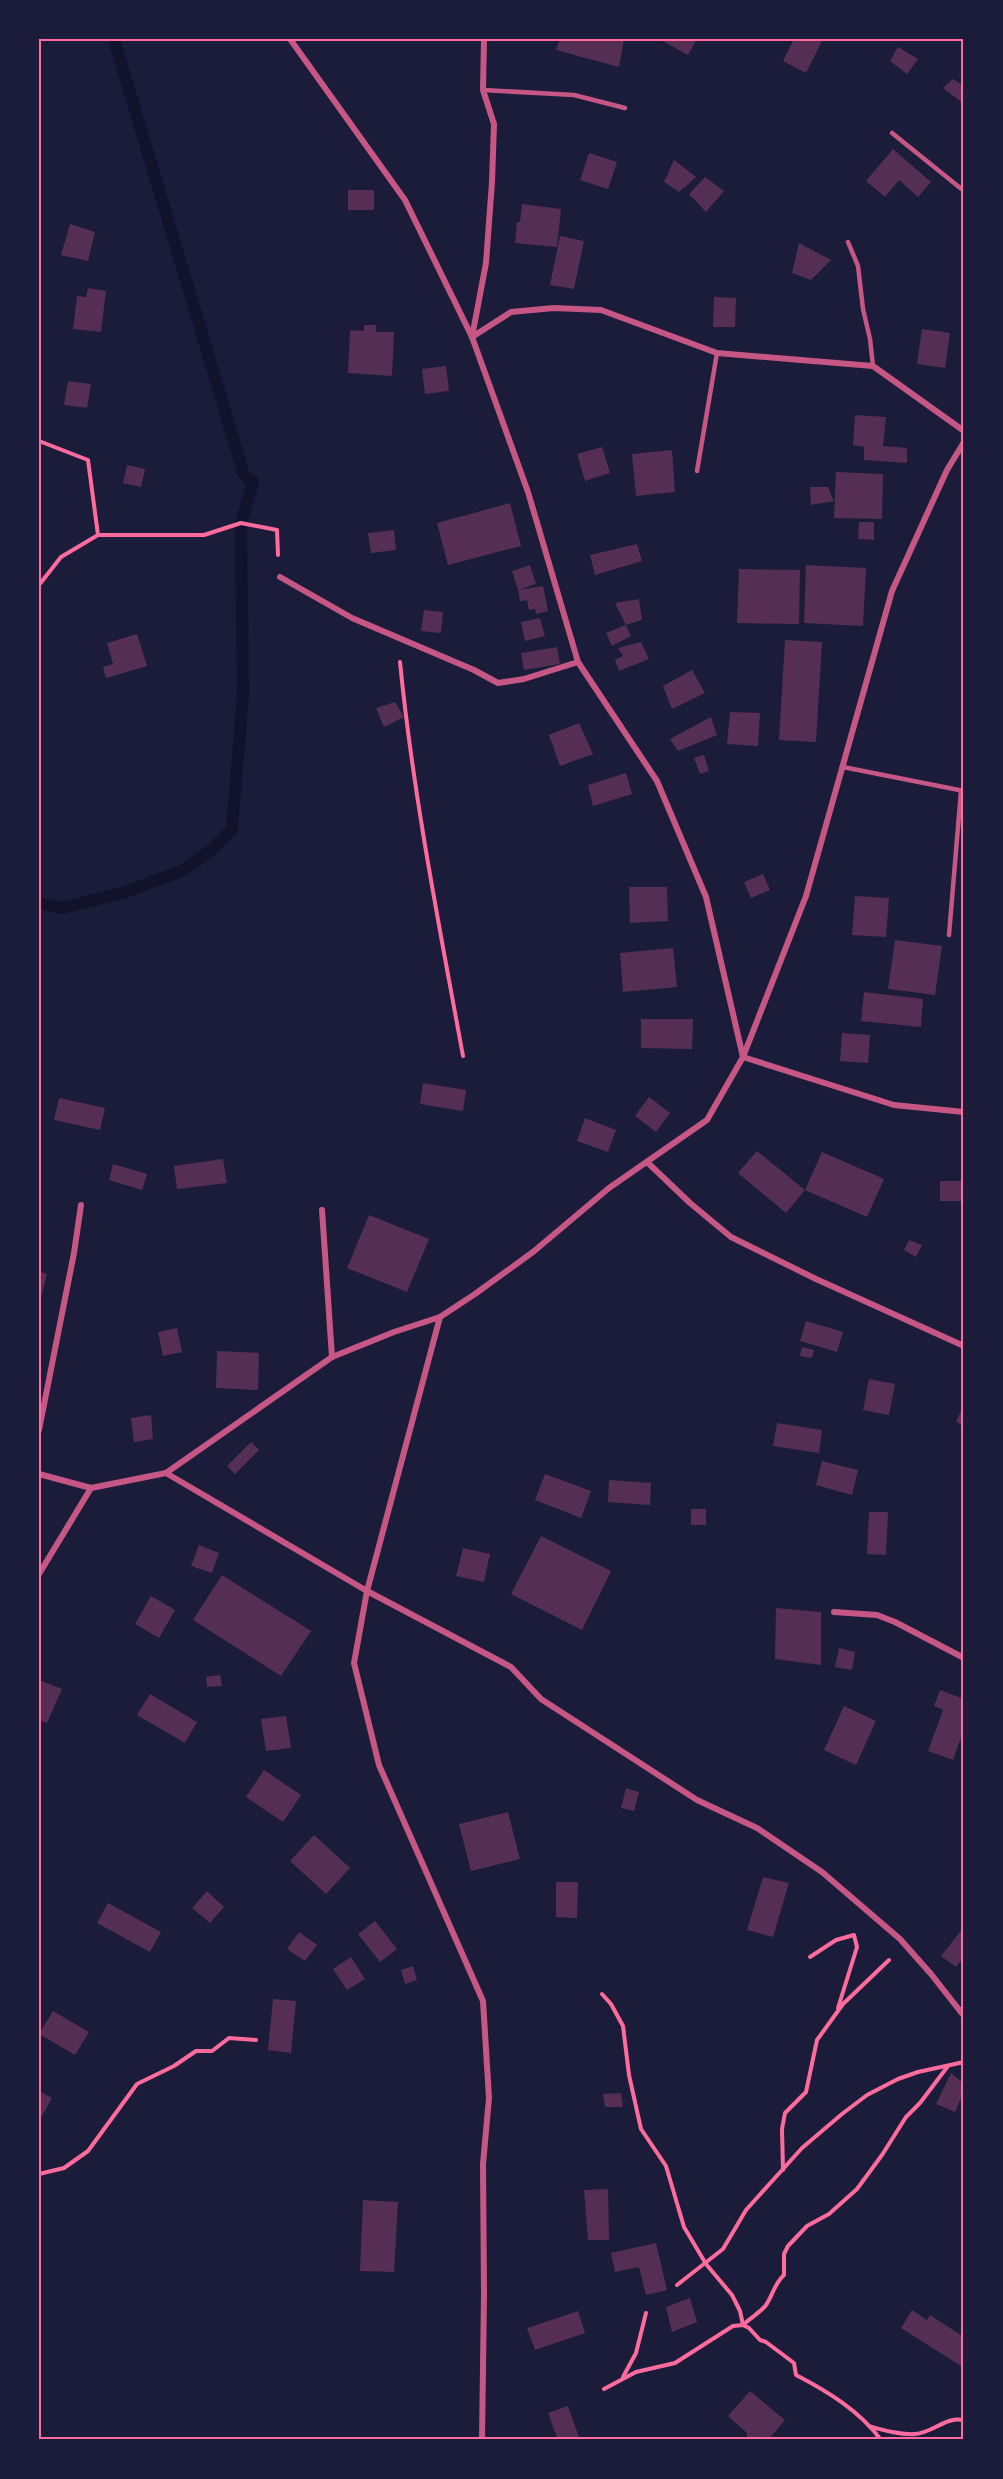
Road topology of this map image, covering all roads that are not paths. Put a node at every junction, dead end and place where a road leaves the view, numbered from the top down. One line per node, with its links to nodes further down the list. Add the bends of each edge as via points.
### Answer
1 (290, 39): 8 (street, via 405,200)
2 (484, 39): 3 (street)
3 (483, 90): 4 (lane, via 574,95); 8 (street, via 495,124 486,263)
4 (625, 108)
5 (892, 133): 6 (lane)
6 (964, 191)
7 (848, 242): 10 (lane, via 858,266)
8 (472, 337): 9 (street, via 511,312 554,308 601,310); 15 (street, via 528,492)
9 (717, 353): 10 (street); 13 (lane)
10 (873, 366): 11 (street)
11 (964, 430)
12 (964, 442): 16 (street, via 947,470 892,591)
13 (697, 471)
14 (280, 577): 15 (street, via 352,618 498,683)
15 (578, 662): 19 (street, via 657,781 706,897)
16 (843, 768): 17 (lane); 19 (street, via 806,896)
17 (962, 791): 18 (lane)
18 (949, 934)
19 (743, 1057): 20 (street, via 894,1105); 21 (street, via 707,1120)
20 (964, 1112)
21 (647, 1162): 24 (street, via 505,1273); 25 (street, via 731,1236)
22 (81, 1205): 27 (street)
23 (322, 1209): 26 (street)
24 (440, 1317): 26 (street); 32 (street)
25 (964, 1346)
26 (332, 1357): 28 (street)
27 (39, 1430)
28 (166, 1473): 30 (street); 32 (street)
29 (39, 1474): 30 (street)
30 (91, 1488): 31 (street)
31 (39, 1574)
32 (367, 1591): 35 (street, via 511,1667 541,1699 677,1788 757,1828 822,1872 906,1946); 36 (street, via 354,1664 379,1765 483,2001 489,2098 483,2164)
33 (834, 1612): 34 (street, via 877,1615)
34 (964, 1658)
35 (964, 2016)
36 (482, 2440)

